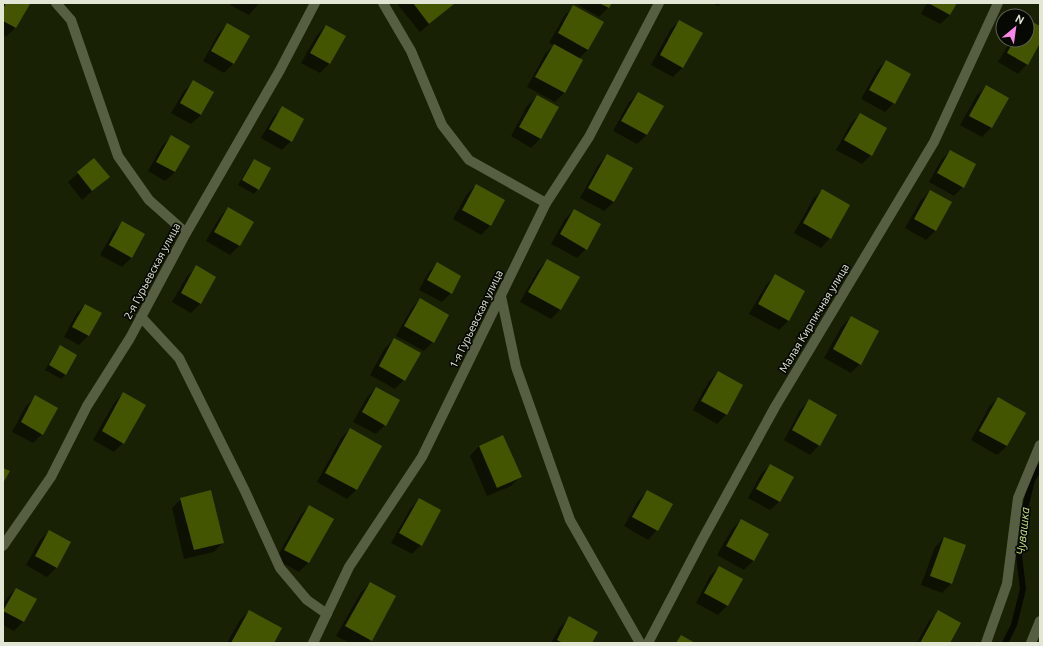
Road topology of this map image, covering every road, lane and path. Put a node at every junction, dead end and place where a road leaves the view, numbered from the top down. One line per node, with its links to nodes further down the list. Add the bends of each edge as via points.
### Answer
1 (56, 3): 7 (street, via 71,20 118,156 149,200)
2 (315, 3): 7 (street, 2-я Гурьевская улица, via 280,70)
3 (383, 3): 6 (street, via 411,51 442,125 469,160)
4 (659, 3): 6 (street, 1-я Гурьевская улица, via 589,137)
5 (998, 3): 16 (street, Малая Кирпичная улица, via 934,142 775,407)
6 (546, 203): 8 (street, 1-я Гурьевская улица)
7 (186, 233): 9 (street, 2-я Гурьевская улица)
8 (501, 296): 12 (street, 1-я Гурьевская улица, via 422,457 349,567); 15 (street, via 516,367 570,520)
9 (141, 317): 11 (street, 2-я Гурьевская улица, via 87,406 51,477); 12 (street, via 179,358 280,568 307,600)
10 (1040, 445): 17 (street, via 1018,498 1007,584)
11 (3, 546)
12 (327, 614): 14 (street, 1-я Гурьевская улица)
13 (1040, 621): 18 (street)
14 (313, 643)
15 (640, 643)
16 (648, 643)
17 (986, 643)
18 (1031, 643)

